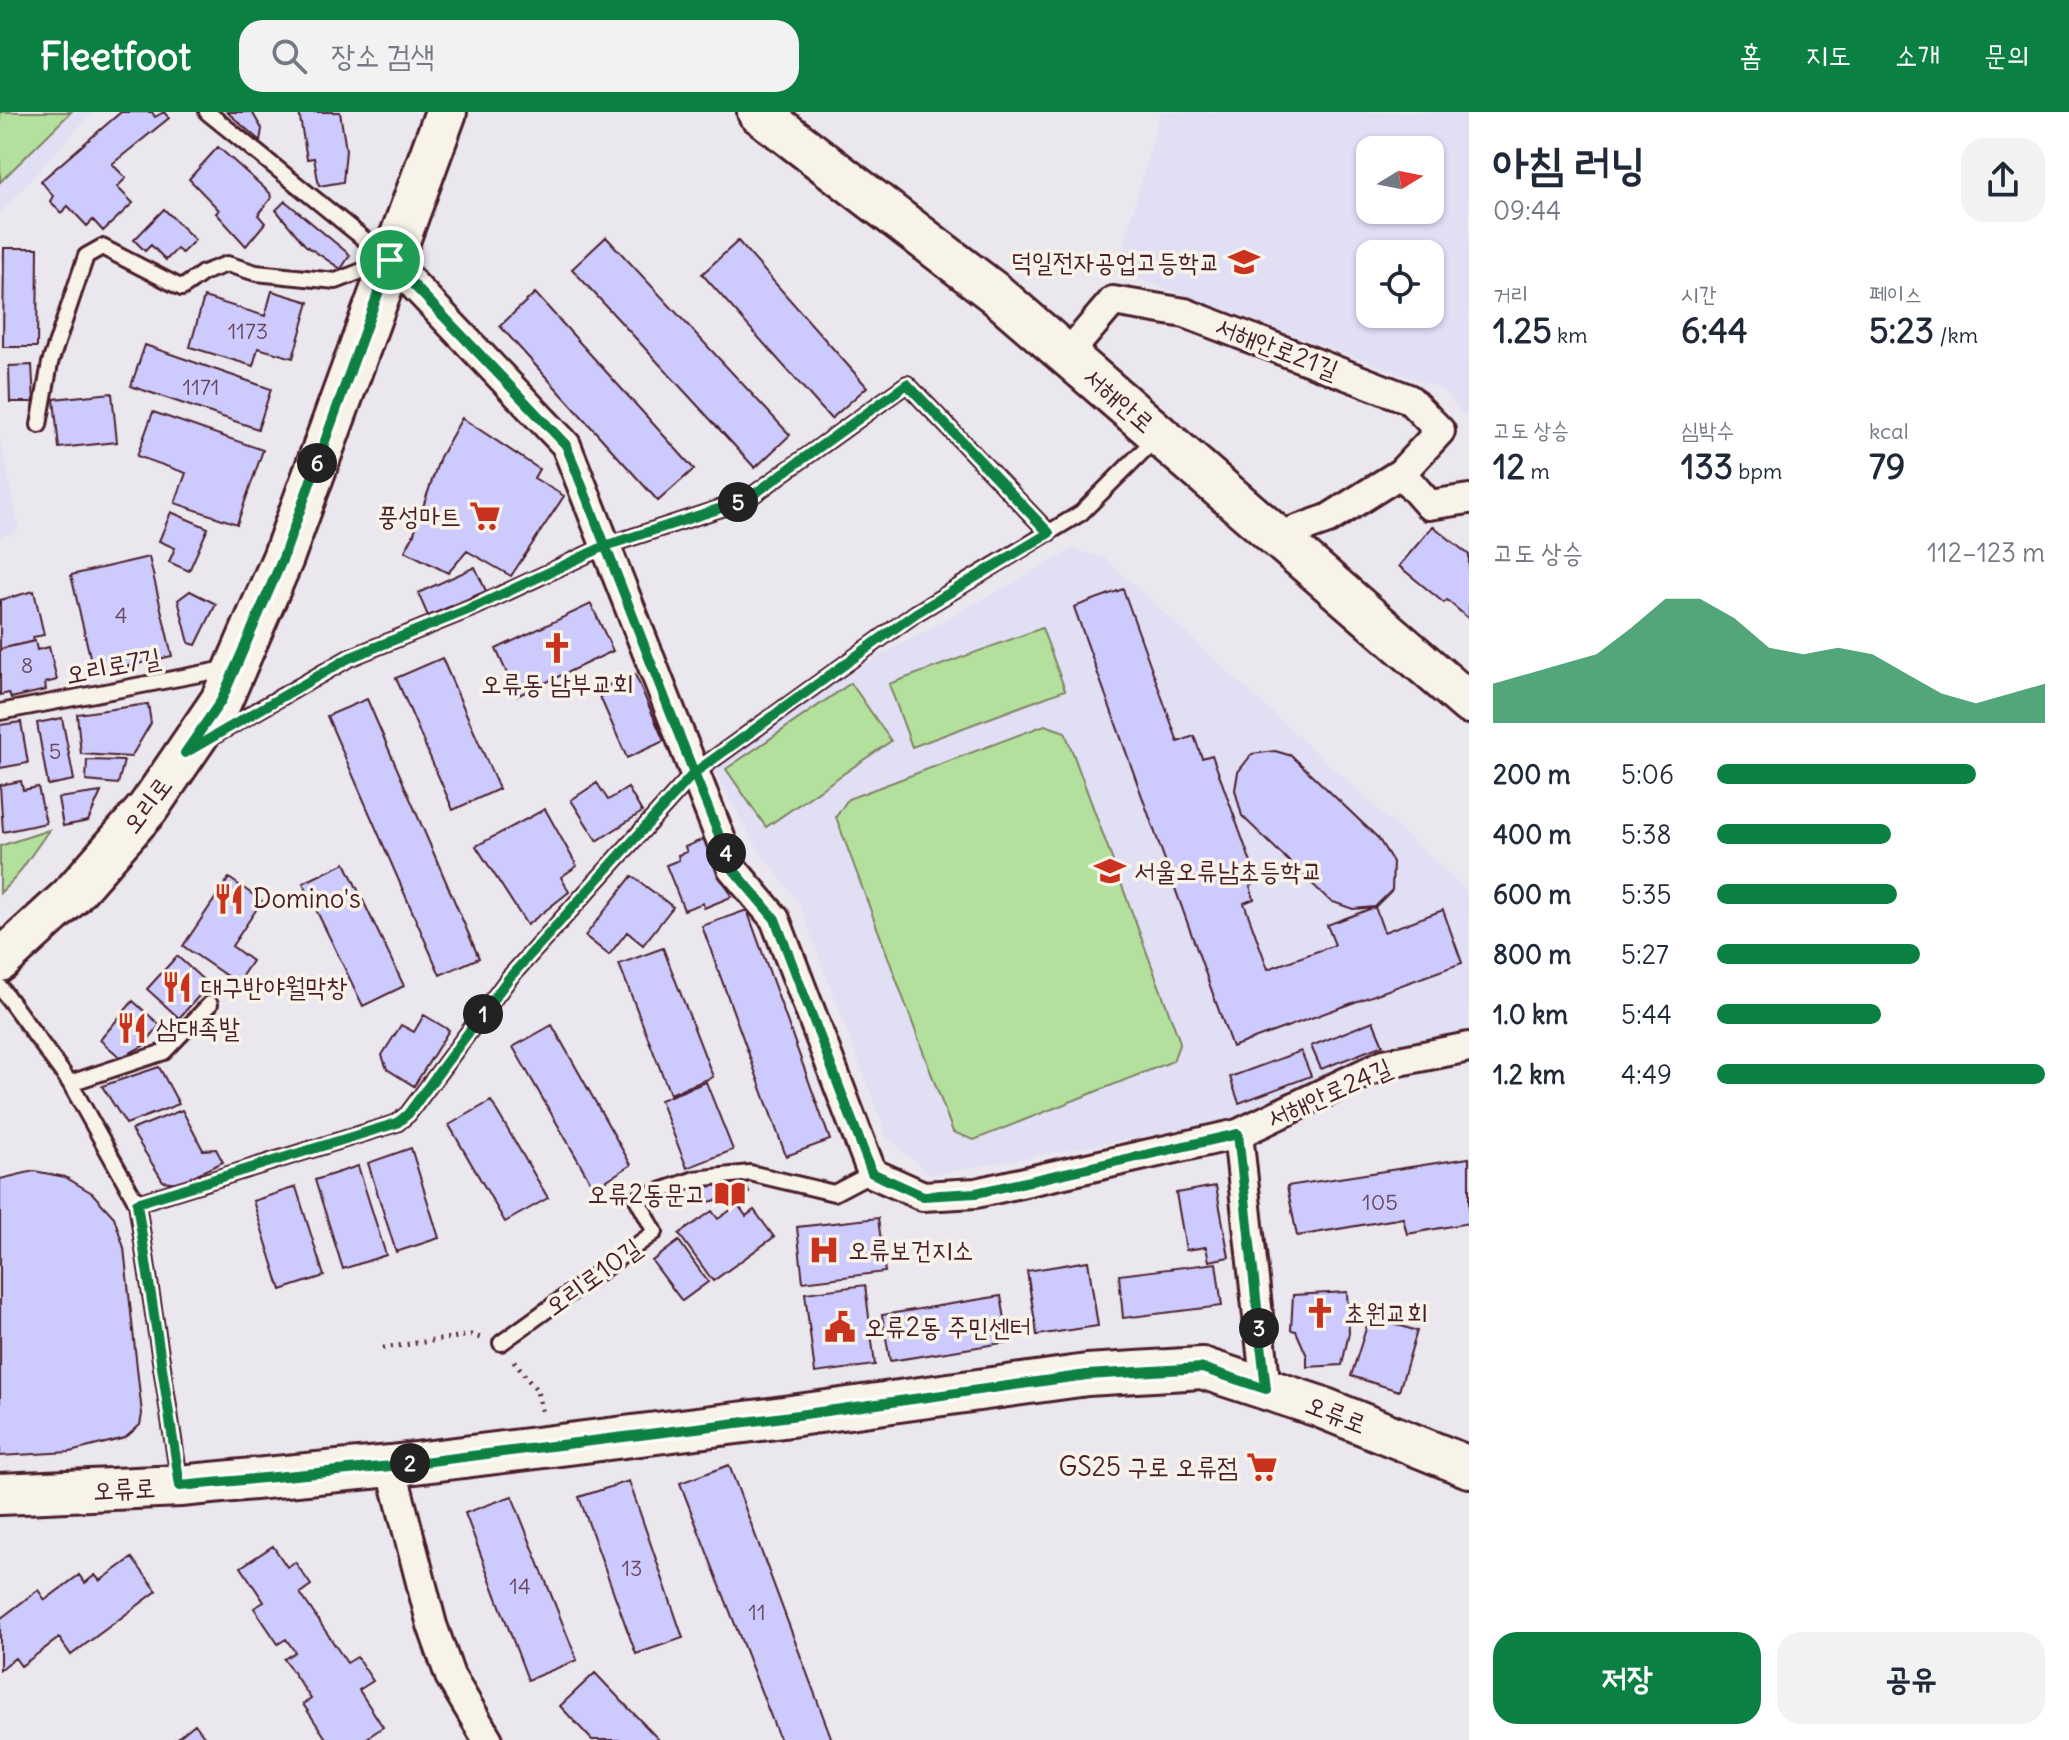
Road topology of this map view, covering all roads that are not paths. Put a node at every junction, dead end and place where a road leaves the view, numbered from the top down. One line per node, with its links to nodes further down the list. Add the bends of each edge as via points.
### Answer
1 (207, 112): 5 (lane)
2 (472, 112): 4 (main road)
3 (758, 112): 6 (main road, 서해안로, via 996,294)
4 (441, 125): 5 (main road, 오리로)
5 (390, 260): 7 (lane, via 336,281 256,273 227,264 182,288 102,247 86,256 50,363); 13 (street, via 566,445); 14 (main road, 오리로, via 283,558)
6 (1067, 355): 8 (main road, 서해안로); 9 (street, 서해안로21길, via 1113,301 1185,313 1409,399 1440,431)
7 (39, 425)
8 (1159, 435): 11 (lane, via 1081,513); 12 (main road, 서해안로)
9 (1401, 473): 10 (street, via 1429,505); 12 (street, 서해안로21길, via 1328,519)
10 (1469, 499)
11 (1049, 533): 13 (lane, via 907,384 746,500); 18 (lane, via 916,613)
12 (1277, 537): 15 (main road, 서해안로)
13 (605, 546): 17 (lane, via 349,658); 18 (street)
14 (235, 667): 16 (lane, 오리로7길); 17 (main road, 오리로, via 221,701)
15 (1469, 703)
16 (0, 712)
17 (185, 753): 19 (main road, 오리로, via 148,808 70,897)
18 (694, 773): 25 (street, via 732,868 775,919); 26 (lane, via 509,978 397,1123)
19 (0, 961)
20 (0, 987): 23 (lane)
21 (210, 1004): 23 (lane, via 164,1052)
22 (1469, 1047): 24 (street, 서해안로24길, via 1384,1064)
23 (70, 1083): 26 (lane)
24 (1238, 1134): 25 (street, 서해안로24길, via 976,1193 923,1196); 28 (street, 서해안로24길)
25 (872, 1173): 27 (lane, 오리로10길, via 834,1193 750,1173 695,1179 637,1199 655,1232)
26 (137, 1203): 31 (lane)
27 (501, 1343)
28 (1266, 1389): 29 (main road, 오류로, via 1202,1368 1087,1375); 30 (main road, 오류로)
29 (391, 1466): 31 (main road, 오류로); 33 (street, via 432,1625 446,1663)
30 (1469, 1467)
31 (180, 1486): 32 (main road, 오류로)
32 (2, 1494)
33 (488, 1740)

